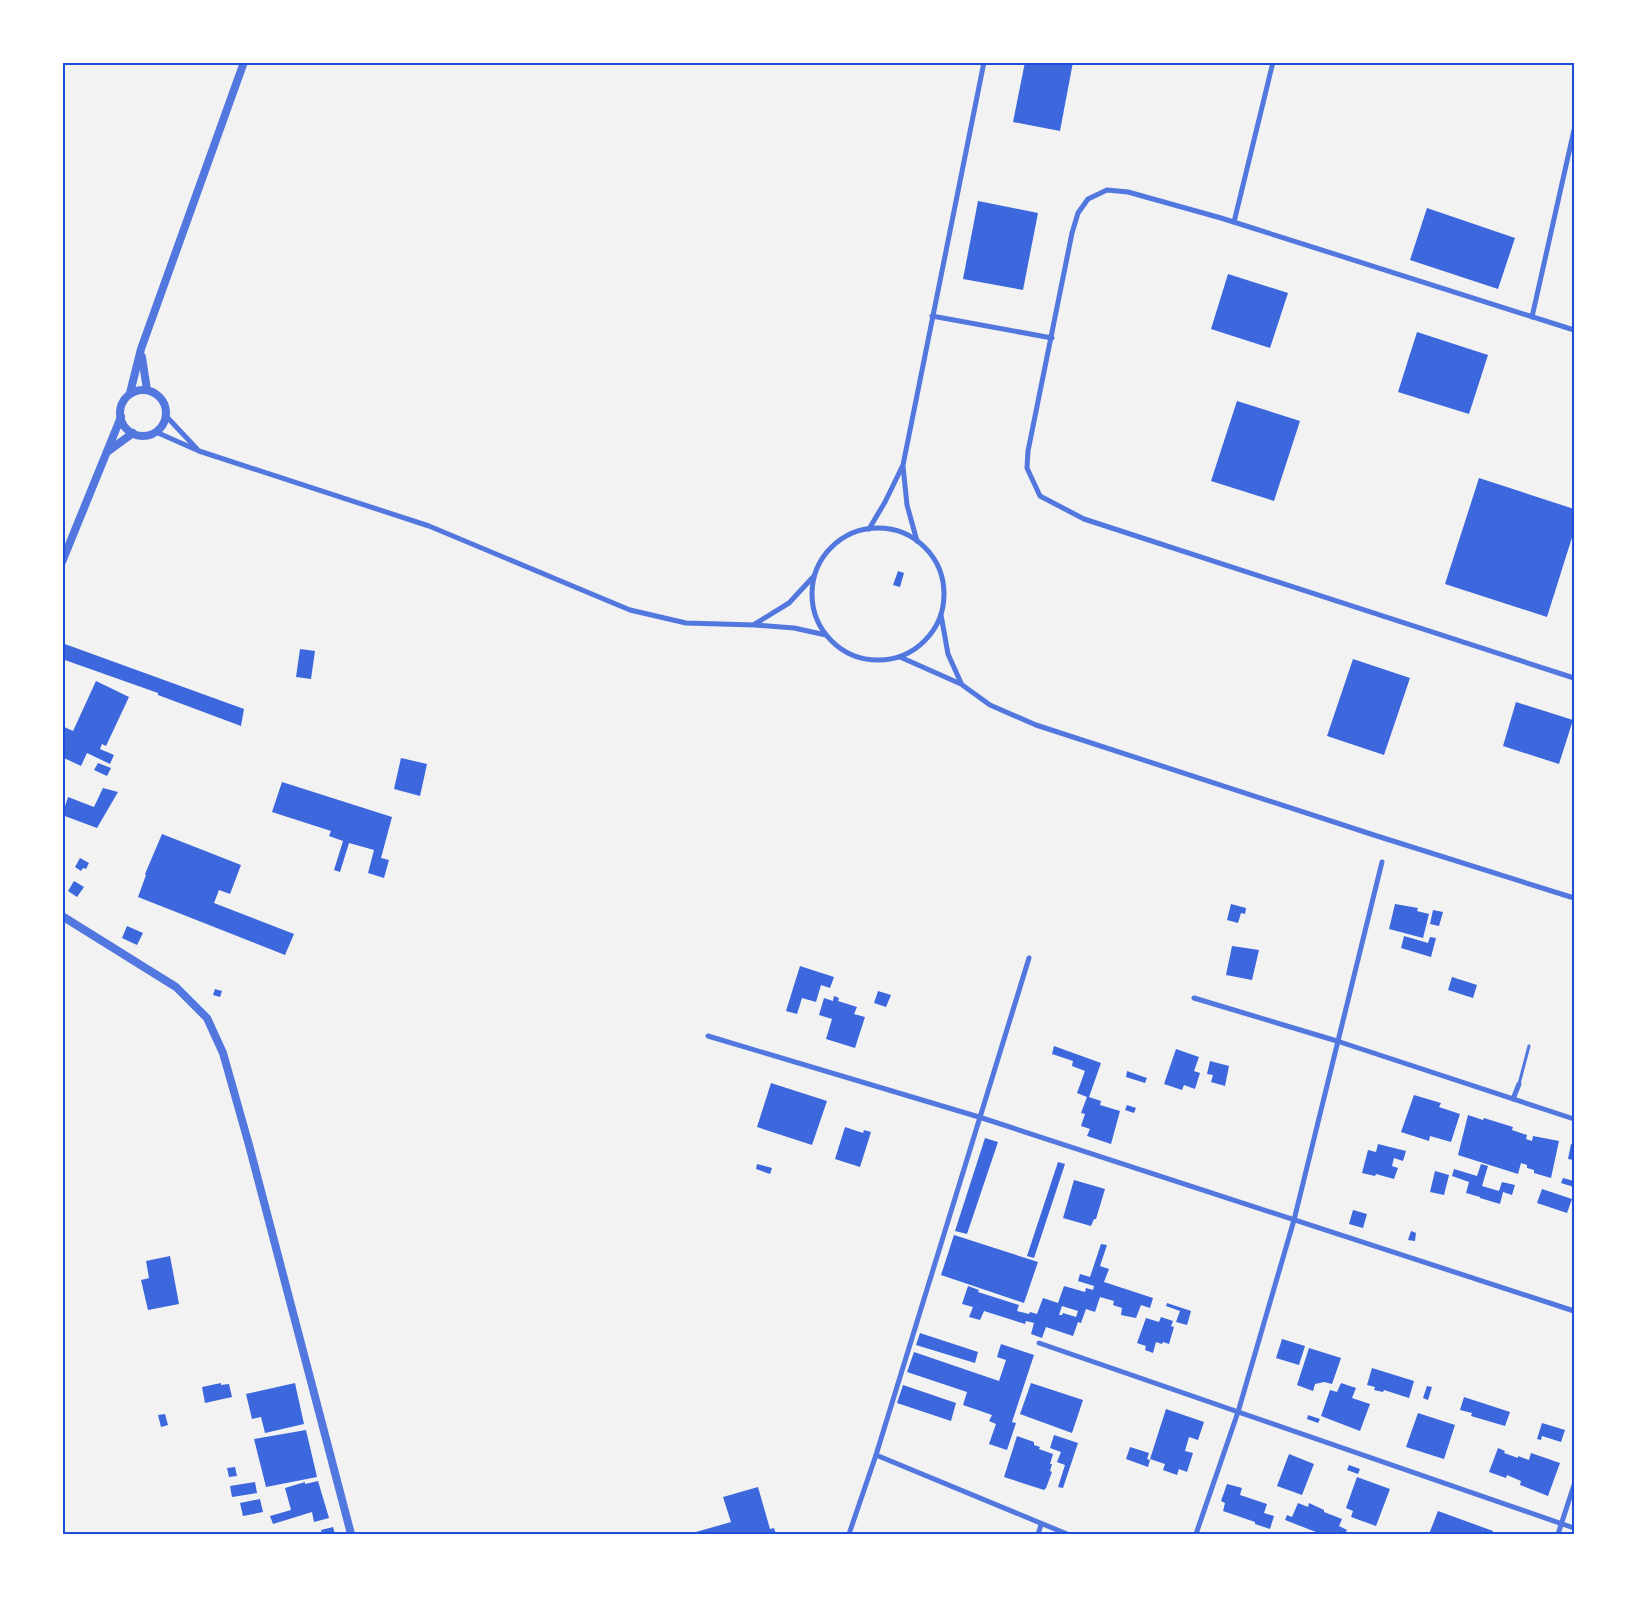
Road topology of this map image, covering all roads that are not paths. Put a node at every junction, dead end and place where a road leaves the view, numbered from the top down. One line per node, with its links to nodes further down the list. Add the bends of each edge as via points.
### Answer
1 (244, 62): 10 (street)
2 (984, 62): 6 (street)
3 (1273, 62): 5 (street)
4 (1574, 130): 7 (street)
5 (1234, 222): 7 (street); 9 (street, via 1128,192 1107,190 1088,199 1078,213 1072,233)
6 (932, 316): 9 (street); 19 (street)
7 (1532, 317): 8 (street)
8 (1574, 330)
9 (1052, 338): 28 (street, via 1028,451 1027,468 1040,496 1084,518)
10 (141, 349): 11 (street); 12 (street)
11 (147, 390): 12 (street); 13 (street, via 160,396)
12 (130, 393): 14 (street, via 122,404)
13 (166, 416): 15 (street); 17 (street)
14 (120, 417): 16 (street); 18 (street)
15 (156, 432): 16 (street, via 141,436); 17 (street)
16 (133, 434): 18 (street)
17 (199, 451): 25 (street, via 428,526 630,610 686,623)
18 (107, 452): 22 (street)
19 (903, 465): 20 (street); 21 (street, via 907,505)
20 (869, 528): 21 (street, via 886,528); 23 (street, via 835,544)
21 (917, 541): 24 (street, via 929,552 943,582)
22 (62, 562)
23 (815, 575): 25 (street, via 789,603); 26 (street, via 812,594 816,617)
24 (941, 614): 27 (street, via 925,640); 29 (street, via 948,654)
25 (754, 624): 26 (street)
26 (826, 635): 27 (street, via 841,649 859,658 880,660)
27 (900, 656): 29 (street)
28 (1574, 678)
29 (961, 684): 31 (street, via 990,705 1036,726)
30 (1382, 862): 36 (street)
31 (1574, 898)
32 (62, 916): 51 (street, via 176,987 207,1018 223,1053 249,1145)
33 (1029, 958): 40 (street)
34 (1194, 998): 36 (street)
35 (708, 1036): 40 (street)
36 (1337, 1041): 39 (street); 42 (street)
37 (1529, 1046): 38 (lane)
38 (1519, 1084): 39 (street)
39 (1513, 1099): 41 (street)
40 (979, 1117): 42 (street); 46 (street)
41 (1574, 1119)
42 (1294, 1220): 43 (street); 45 (street)
43 (1574, 1311)
44 (1039, 1343): 45 (street)
45 (1238, 1412): 48 (street); 55 (street)
46 (876, 1455): 49 (street); 52 (street)
47 (1574, 1485): 48 (street)
48 (1562, 1524): 50 (street); 56 (street)
49 (1042, 1525): 53 (street); 54 (street)
50 (1574, 1528)
51 (351, 1534)
52 (849, 1534)
53 (1038, 1534)
54 (1067, 1534)
55 (1196, 1534)
56 (1558, 1534)

